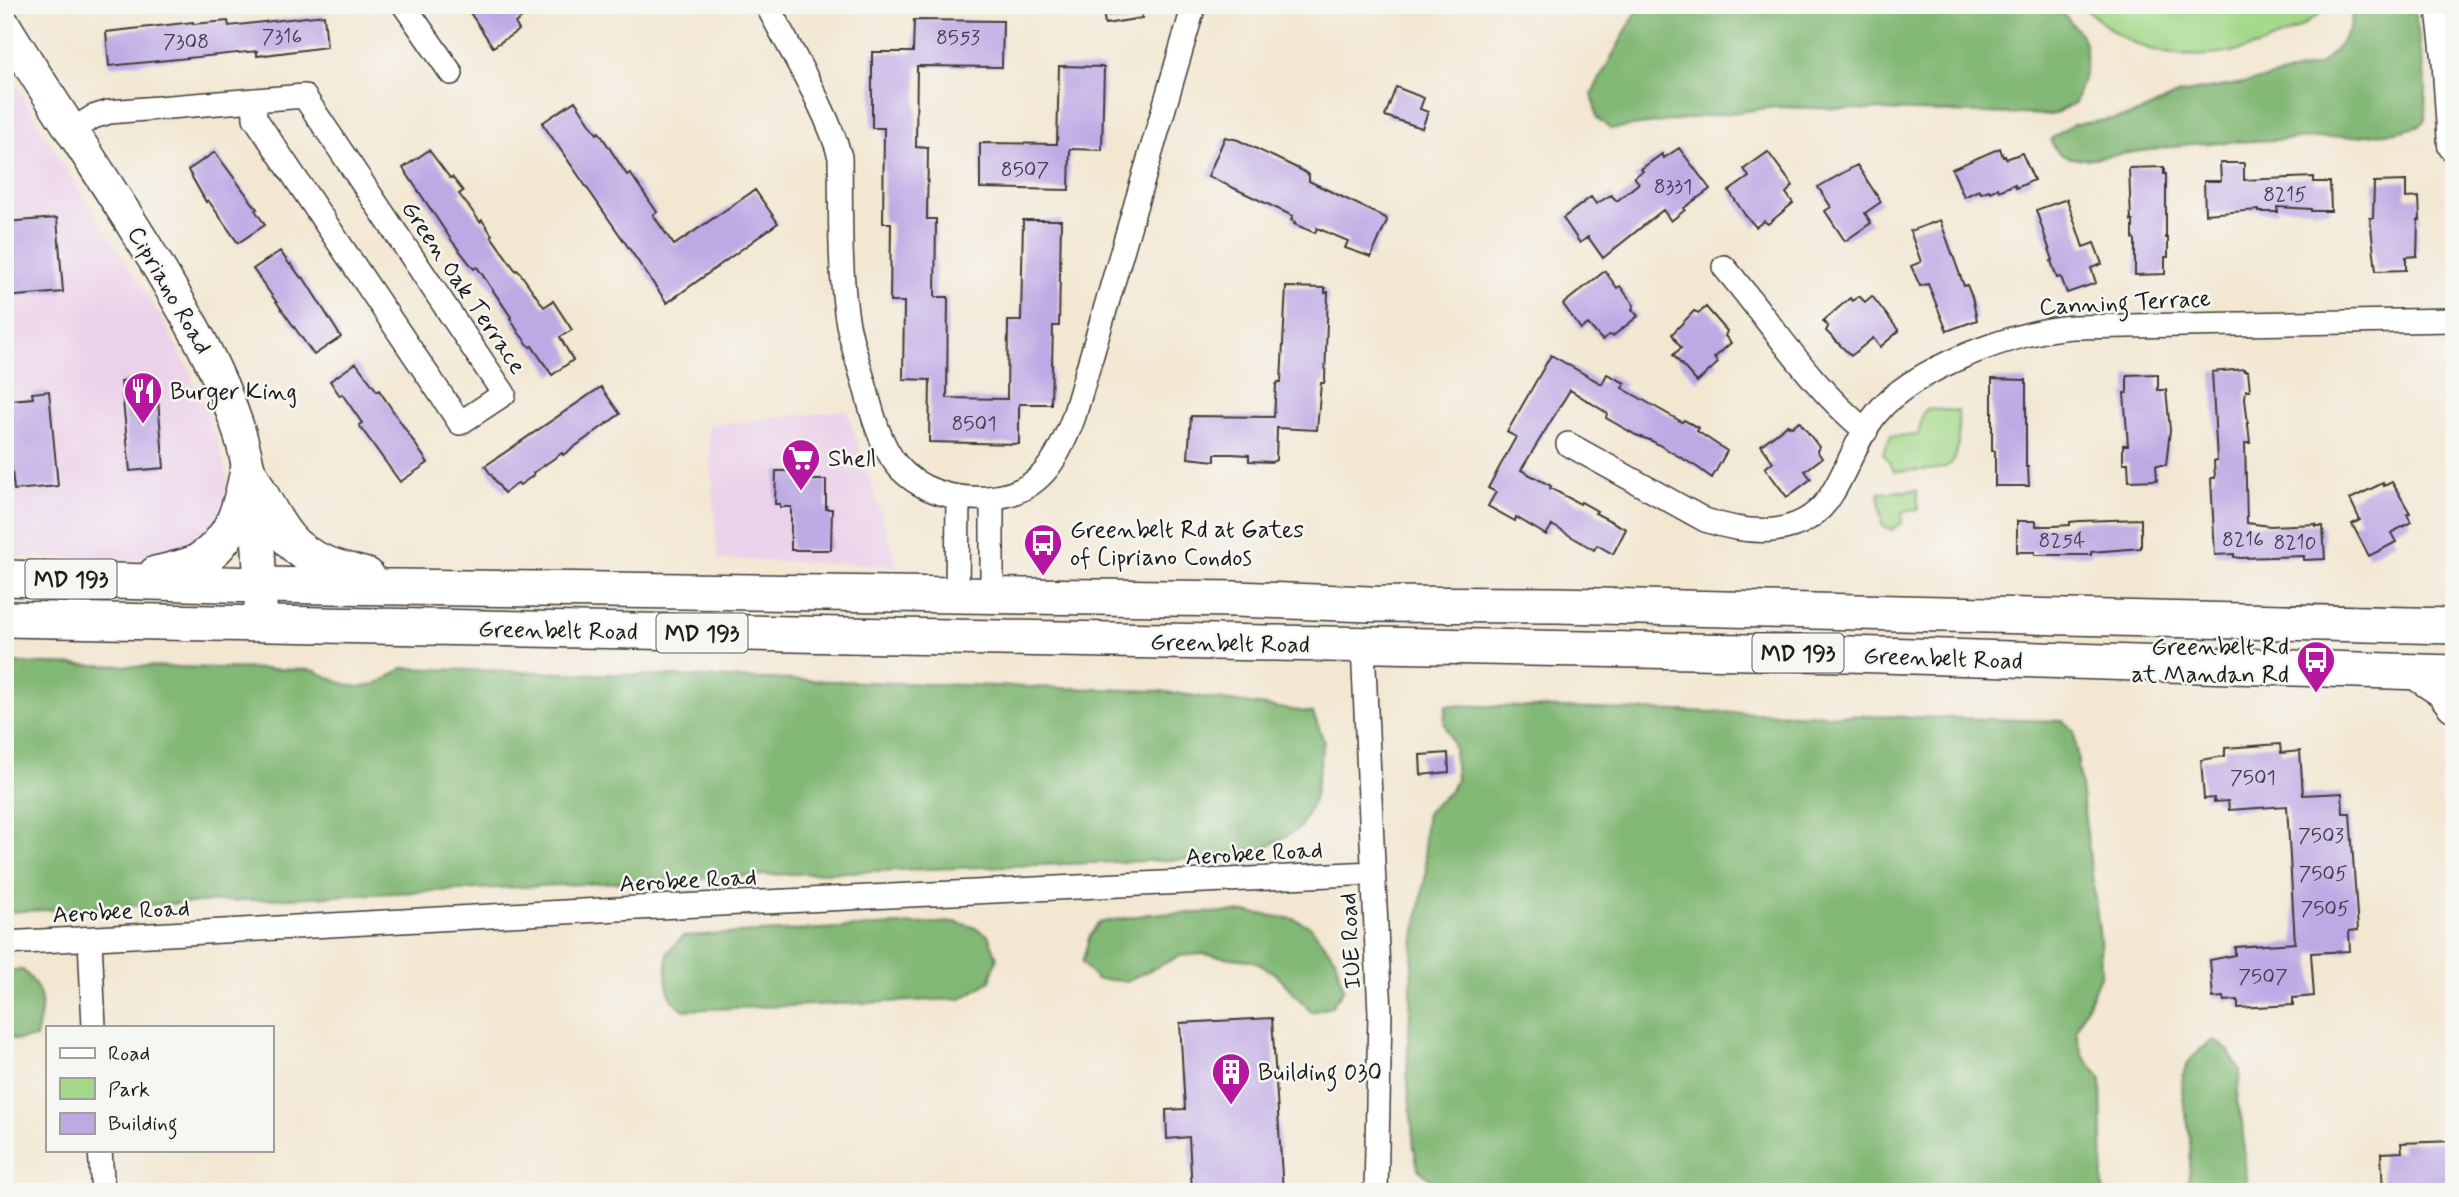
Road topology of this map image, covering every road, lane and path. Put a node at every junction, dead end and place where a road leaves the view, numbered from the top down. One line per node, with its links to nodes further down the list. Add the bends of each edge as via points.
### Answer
1 (404, 5): 6 (street)
2 (767, 5): 15 (street, via 840,157 846,314 881,436 906,474 938,493)
3 (1194, 5): 16 (street, via 1063,447 1040,477)
4 (2442, 5): 9 (street)
5 (5, 26): 8 (street, Cipriano Road)
6 (451, 74)
7 (254, 100): 7 (street, Green Oak Terrace, via 304,96 504,394 460,423 255,118); 8 (street, Green Oak Terrace, via 109,112)
8 (71, 131): 14 (street, Cipriano Road, via 111,189 211,358 238,426)
9 (2454, 145)
10 (1724, 267): 12 (street, via 1819,388)
11 (2454, 320): 12 (street, Canning Terrace, via 2053,328 2010,338 1919,380 1890,399)
12 (1866, 431): 13 (street, Canning Terrace, via 1832,495 1818,511 1777,531 1728,528 1705,520)
13 (1567, 443)
14 (248, 471): 18 (main road, via 238,515 222,541 197,562); 19 (street, Cipriano Road); 20 (main road, via 297,547 330,566)
15 (958, 498): 16 (street); 21 (street)
16 (992, 498): 22 (street)
17 (5, 578): 18 (main road, Greenbelt Road / MD 193)
18 (136, 581): 19 (main road, Greenbelt Road / MD 193)
19 (260, 585): 20 (main road, Greenbelt Road / MD 193); 24 (street, Cipriano Road)
20 (405, 587): 21 (main road, Greenbelt Road / MD 193)
21 (957, 594): 22 (main road, Greenbelt Road / MD 193)
22 (992, 595): 25 (main road, Greenbelt Road / MD 193)
23 (5, 619): 24 (main road, Greenbelt Road / MD 193)
24 (261, 624): 26 (main road, Greenbelt Road / MD 193)
25 (2454, 626)
26 (1363, 646): 27 (main road, Greenbelt Road / MD 193, via 1835,654); 30 (street, IUE Road)
27 (2416, 672): 28 (main road, Greenbelt Road / MD 193); 29 (main road, via 2443,690)
28 (2454, 673)
29 (2454, 704)
30 (1373, 873): 31 (street, Aerobee Road); 36 (street, IUE Road, via 1380,1014)
31 (90, 939): 32 (street, Aerobee Road); 33 (street)
32 (5, 943)
33 (94, 1026)
34 (100, 1152): 35 (street)
35 (103, 1192)
36 (1376, 1192)

